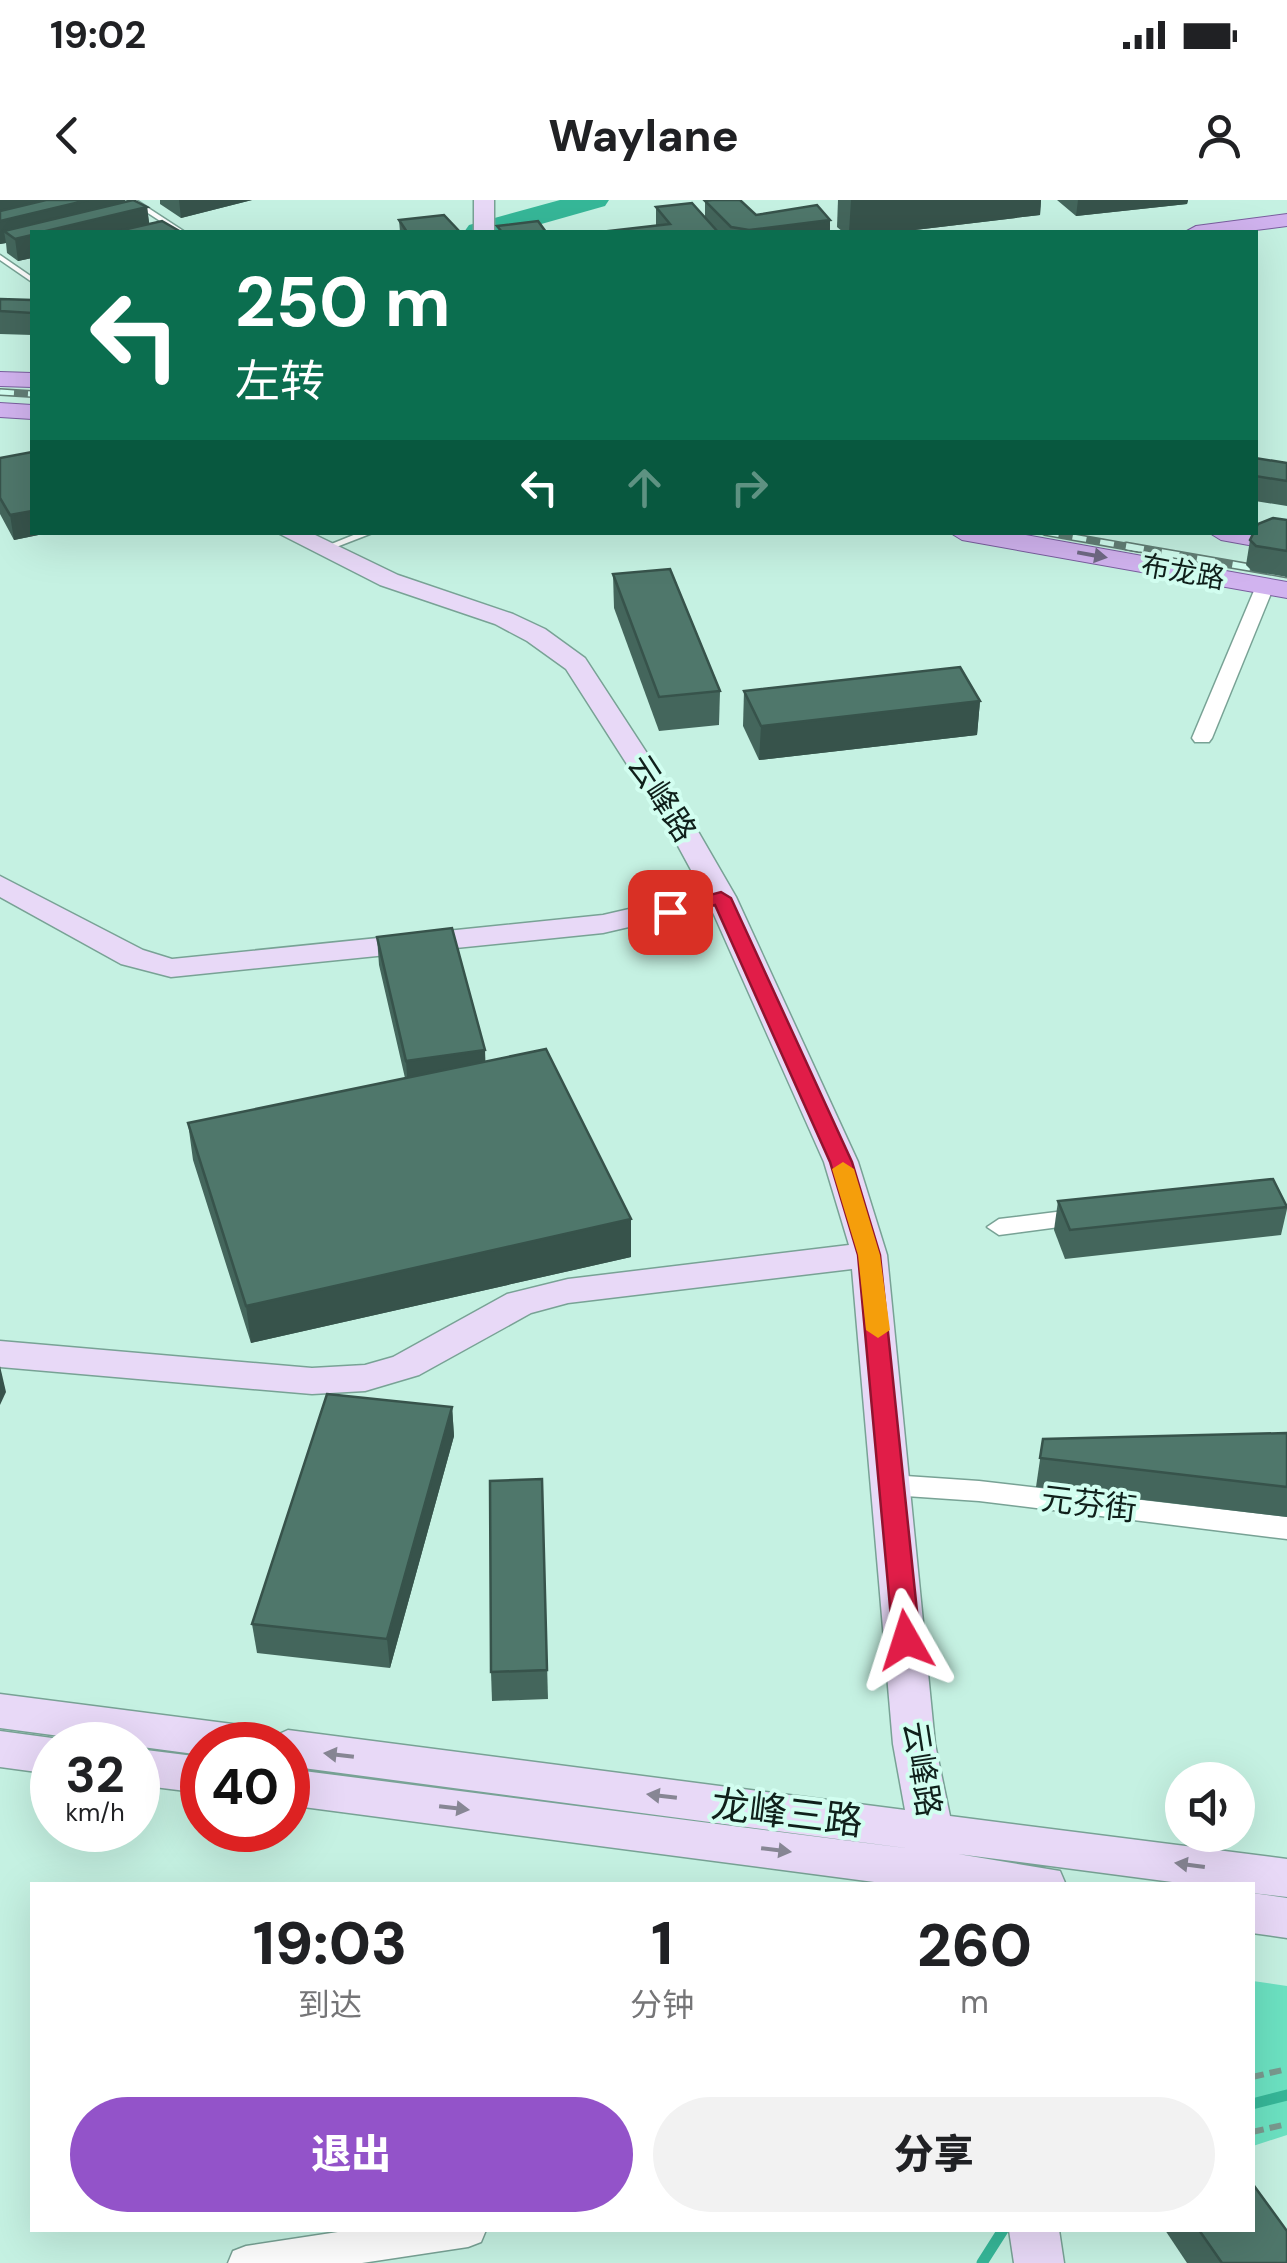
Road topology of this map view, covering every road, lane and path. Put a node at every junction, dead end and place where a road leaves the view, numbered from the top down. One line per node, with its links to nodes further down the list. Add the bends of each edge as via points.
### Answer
1 (130, 200): 5 (lane)
2 (484, 200): 4 (street)
3 (1287, 220): 6 (main road)
4 (483, 227)
5 (178, 230)
6 (1211, 230)
7 (1287, 235): 8 (main road)
8 (1258, 240)
9 (0, 258): 10 (lane)
10 (30, 279)
11 (30, 372): 12 (main road)
12 (0, 376): 13 (main road)
13 (30, 380)
14 (0, 410): 15 (main road)
15 (30, 412)
16 (294, 535): 21 (street, 云峰路)
17 (363, 535): 21 (lane)
18 (979, 535): 22 (main road, 布龙路, one-way to 22)
19 (1238, 535): 20 (main road, 布龙路)
20 (1287, 544)
21 (322, 550): 25 (street, 云峰路, via 504,619 576,664)
22 (1276, 588): 23 (street)
23 (1202, 738)
24 (0, 885): 25 (street, via 132,957 171,968 603,924)
25 (721, 898): 28 (street, 云峰路, via 841,1162)
26 (1117, 1213): 27 (street)
27 (999, 1227)
28 (869, 1255): 29 (street, via 568,1291 520,1303 406,1366 365,1378 312,1380); 30 (street, 云峰路)
29 (0, 1354)
30 (891, 1485): 31 (street, 元芬街); 39 (street, 云峰路, via 914,1744)
31 (1287, 1528)
32 (0, 1711): 33 (street)
33 (180, 1734)
34 (0, 1749): 35 (street)
35 (30, 1753)
36 (310, 1755): 37 (street, 龙峰三路, one-way to 36)
37 (398, 1782): 38 (street, 龙峰三路); 39 (street, 龙峰三路)
38 (310, 1785)
39 (938, 1862): 40 (street, 龙峰三路, one-way to 39); 41 (street, 龙峰三路)
40 (1287, 1878)
41 (1030, 1882)
42 (1255, 1913): 43 (street)
43 (1287, 1918)
44 (1287, 2070): 45 (path)
45 (1255, 2076)
46 (1287, 2124): 47 (path)
47 (1255, 2131)
48 (455, 2232): 49 (street)
49 (246, 2263)

